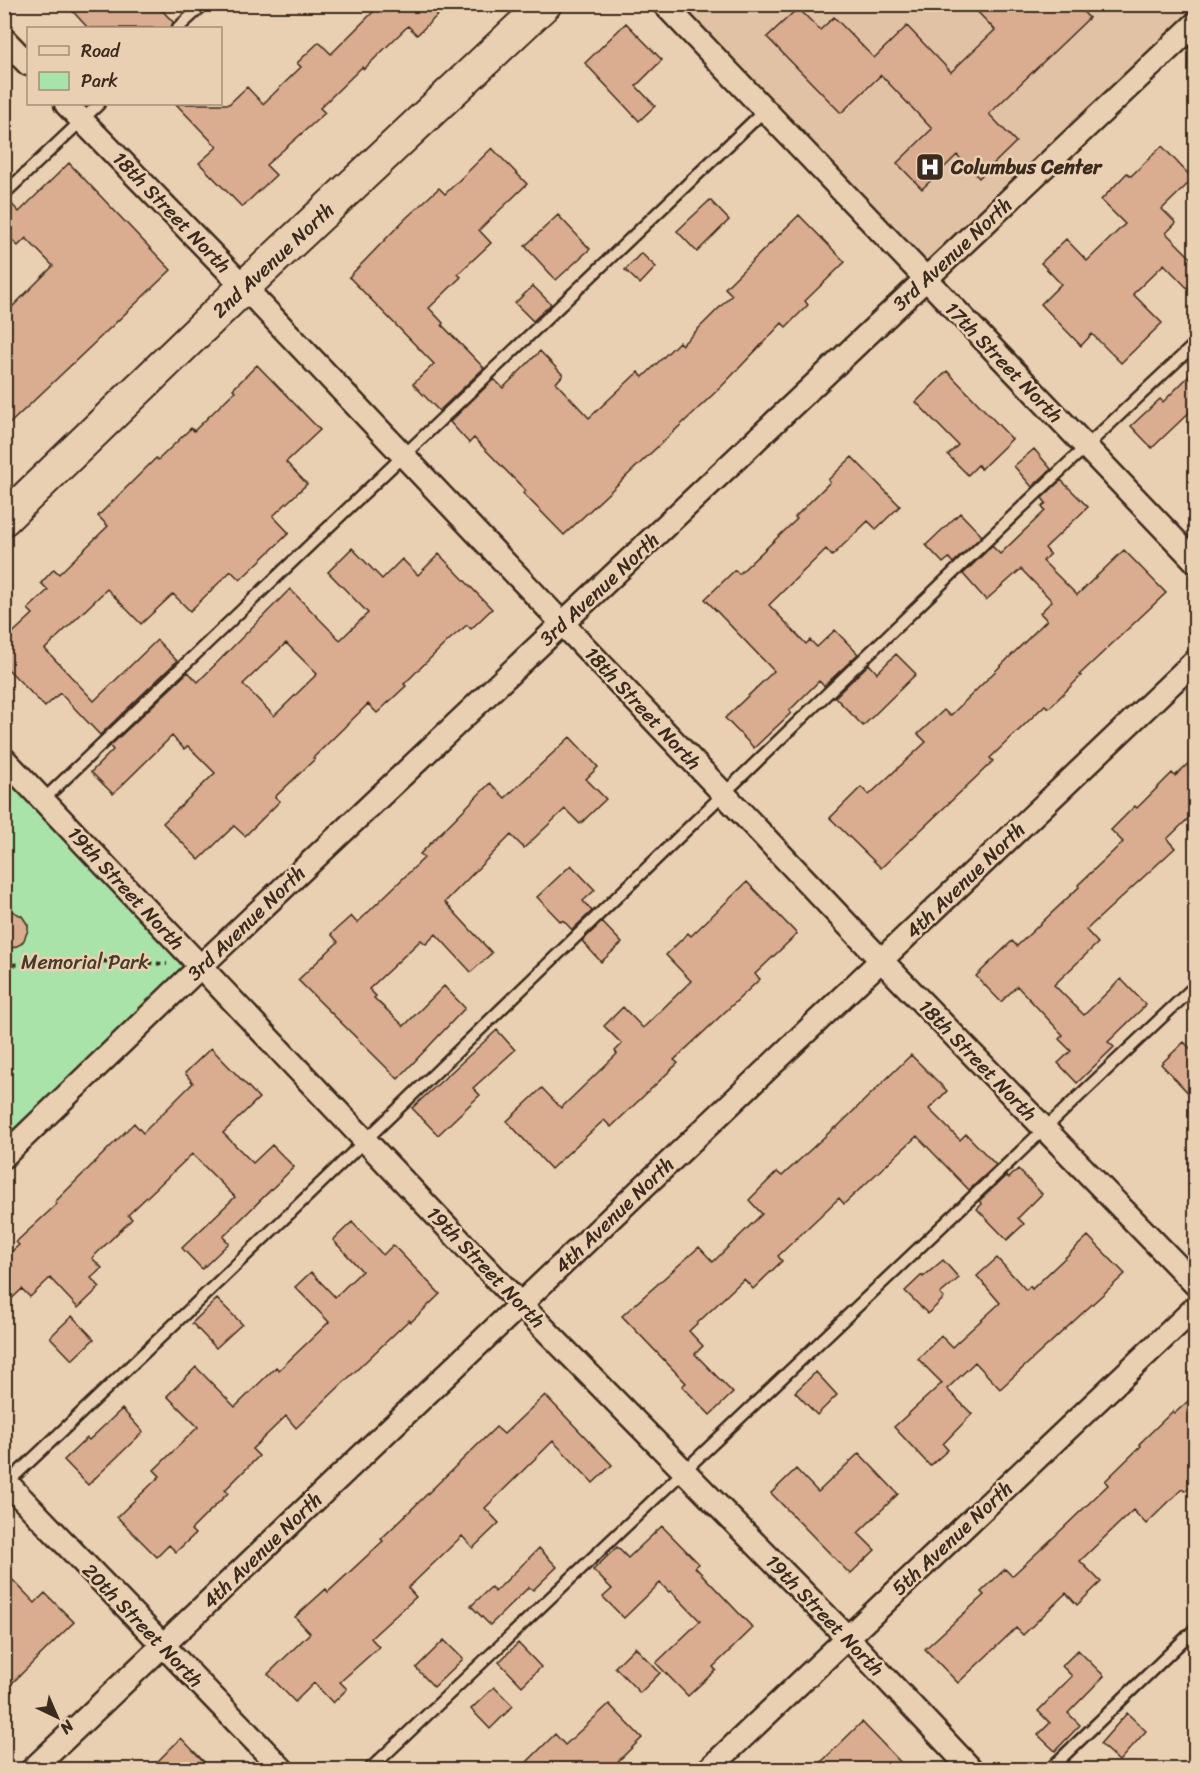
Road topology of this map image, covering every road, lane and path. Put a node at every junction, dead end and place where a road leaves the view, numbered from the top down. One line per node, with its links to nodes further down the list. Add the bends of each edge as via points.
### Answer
1 (204, 4): 5 (lane)
2 (545, 4): 13 (main road, 2nd Avenue North)
3 (664, 4): 9 (street, 17th Street North)
4 (1196, 23): 12 (street, 3rd Avenue North)
5 (179, 27)
6 (4, 39): 7 (street)
7 (27, 63)
8 (95, 105): 10 (lane)
9 (765, 110): 12 (street, 17th Street North); 16 (lane)
10 (74, 111): 11 (lane); 13 (street, 18th Street North)
11 (4, 194)
12 (924, 280): 15 (street, 17th Street North); 19 (street, 3rd Avenue North)
13 (244, 287): 16 (street, 18th Street North); 17 (main road, 2nd Avenue North)
14 (1196, 343): 15 (lane)
15 (1085, 446): 18 (street, 17th Street North); 22 (lane)
16 (404, 456): 19 (street, 18th Street North); 23 (lane)
17 (4, 519)
18 (1196, 562)
19 (563, 623): 22 (street, 18th Street North); 26 (street, 3rd Avenue North)
20 (1196, 660): 24 (street, 4th Avenue North)
21 (4, 759): 23 (street, 19th Street North)
22 (723, 792): 24 (street, 18th Street North); 29 (lane)
23 (43, 800): 26 (street, 19th Street North)
24 (881, 960): 28 (street, 18th Street North); 32 (street, 4th Avenue North)
25 (4, 965): 26 (path, via 114,961)
26 (201, 966): 29 (street, 19th Street North); 30 (street, 3rd Avenue North)
27 (1196, 985): 28 (lane)
28 (1045, 1130): 31 (street, 18th Street North); 34 (lane)
29 (365, 1140): 32 (street, 19th Street North); 35 (lane)
30 (4, 1156)
31 (1196, 1285)
32 (521, 1305): 34 (street, 19th Street North); 38 (street, 4th Avenue North)
33 (1196, 1307): 37 (street, 5th Avenue North)
34 (683, 1470): 37 (street, 19th Street North); 41 (lane)
35 (6, 1483): 38 (street, 20th Street North)
36 (1196, 1628): 44 (lane)
37 (847, 1637): 42 (street, 5th Avenue North); 43 (street, 19th Street North)
38 (162, 1645): 39 (street, 4th Avenue North); 40 (street, 20th Street North)
39 (32, 1770)
40 (283, 1770)
41 (369, 1770)
42 (708, 1770)
43 (972, 1770)
44 (1049, 1770)

